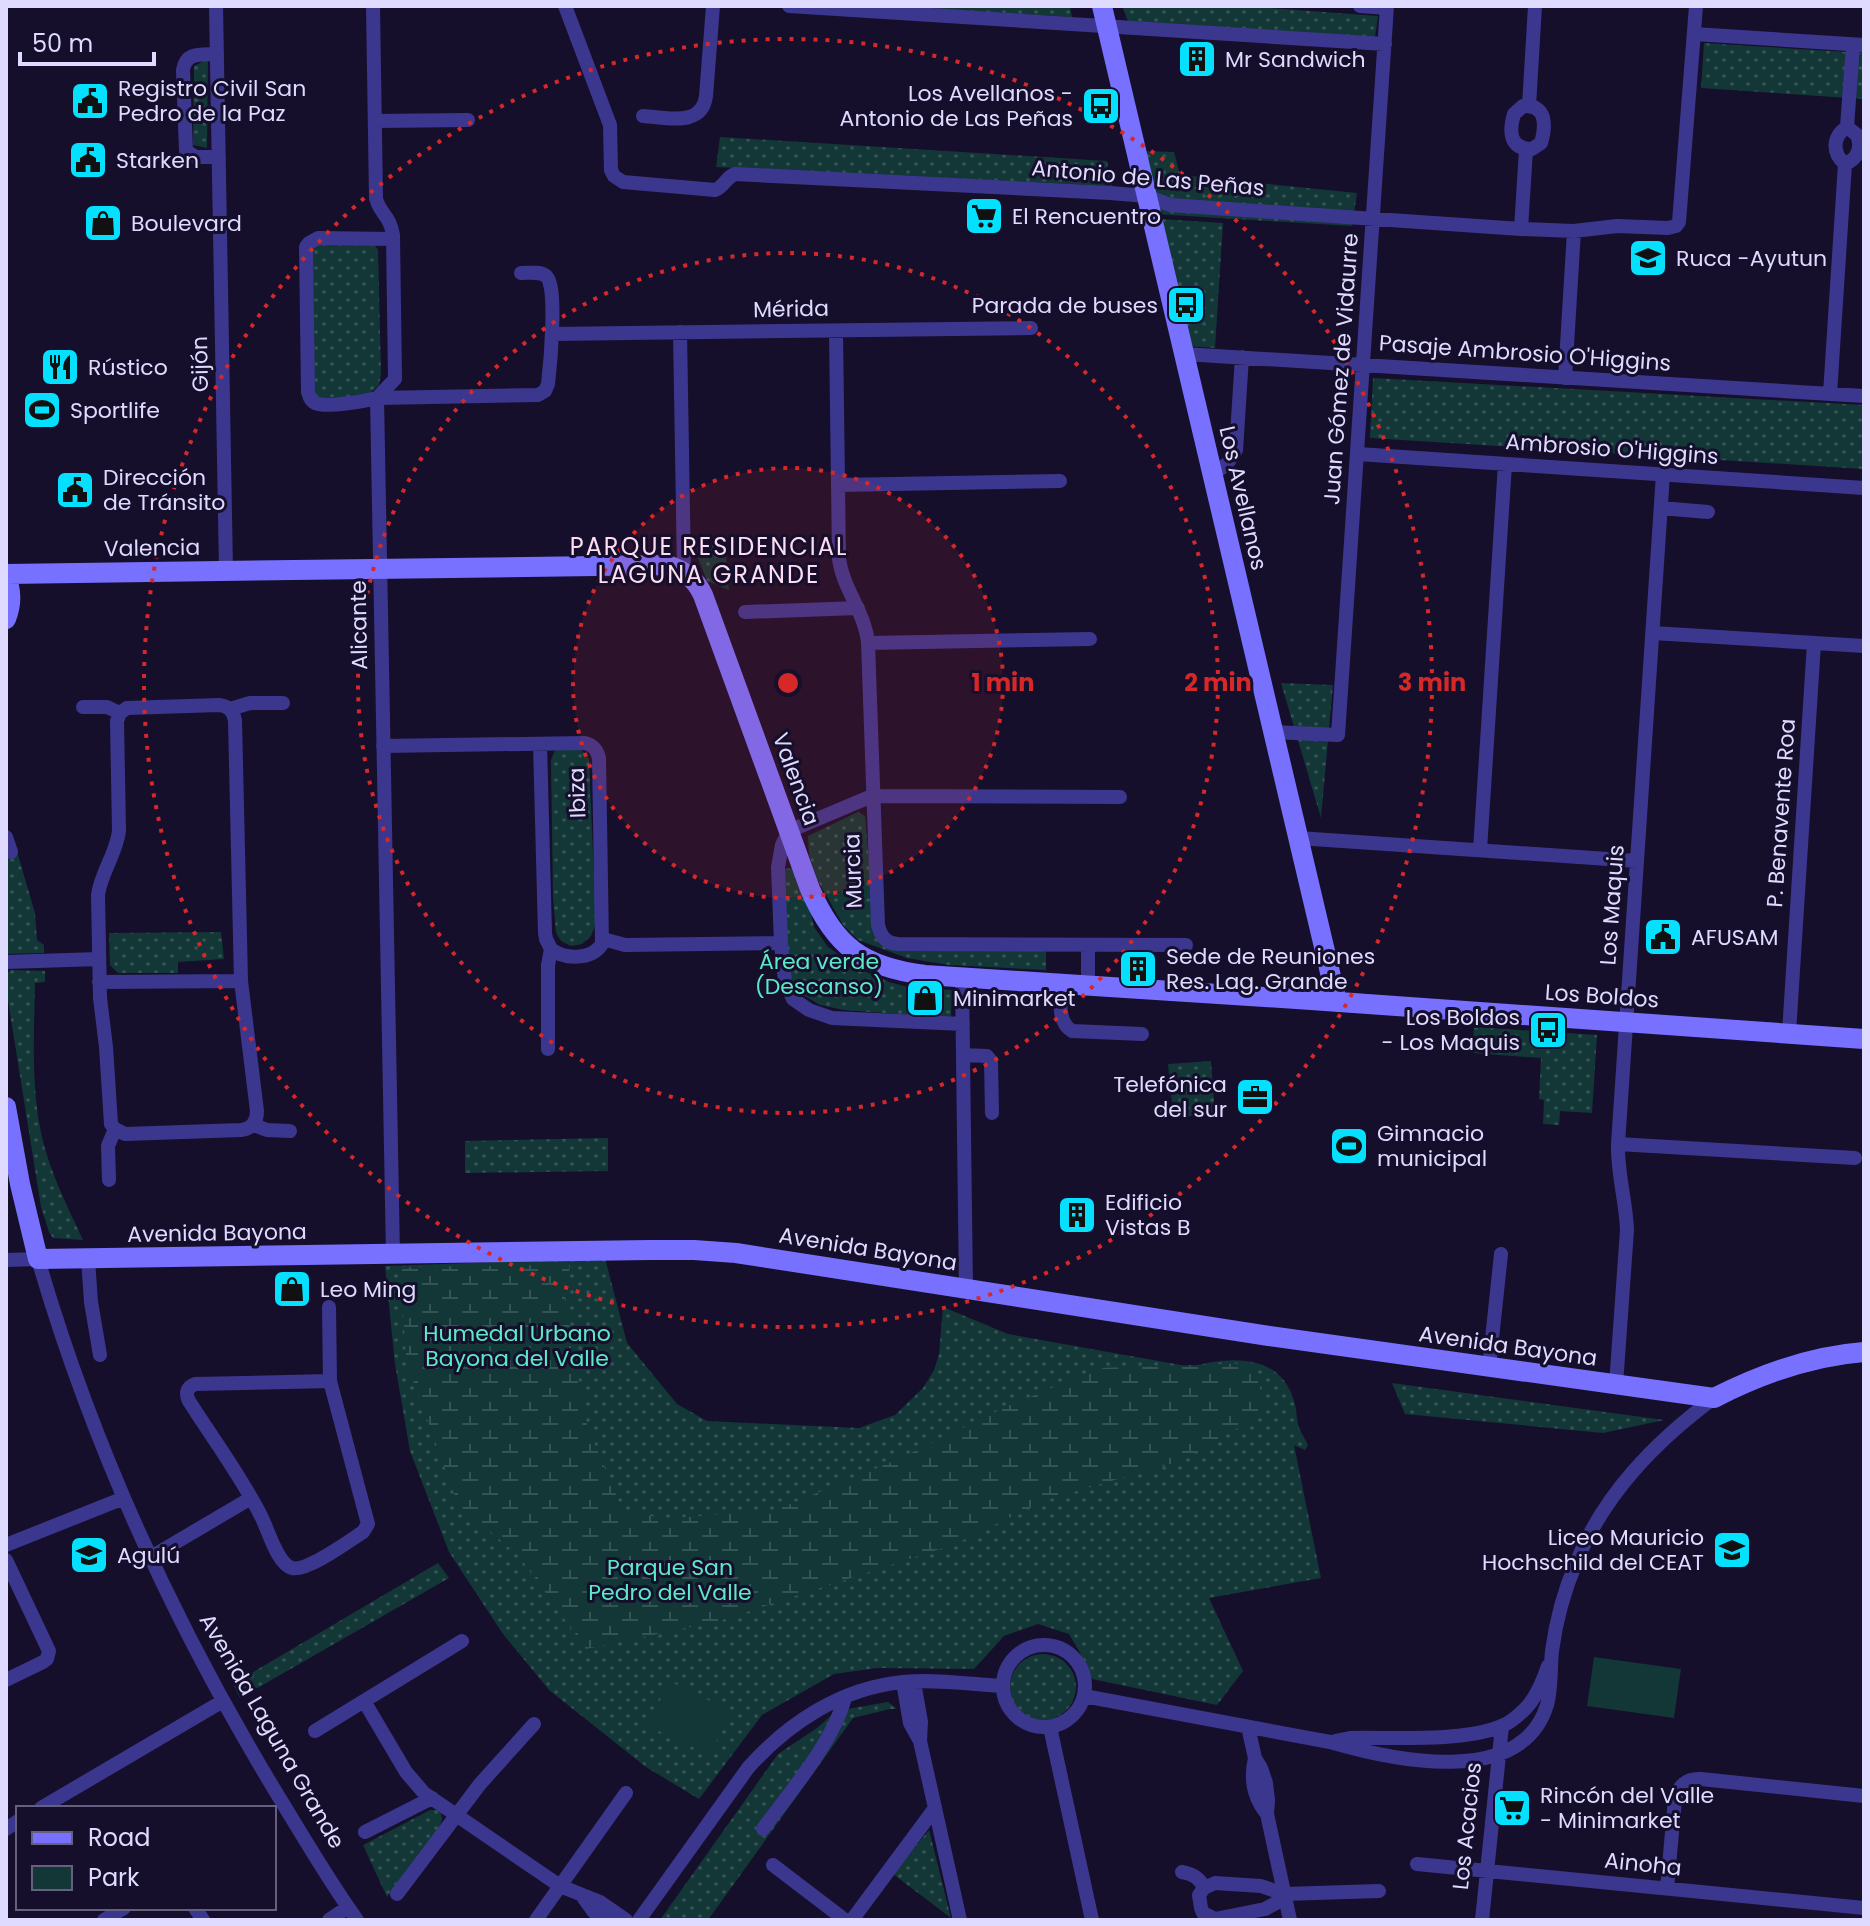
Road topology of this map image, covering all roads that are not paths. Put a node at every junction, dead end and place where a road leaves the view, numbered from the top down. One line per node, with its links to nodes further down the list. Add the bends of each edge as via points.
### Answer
1 (216, 6): 15 (street, Gijón)
2 (373, 6): 19 (street, Alicante)
3 (565, 6): 24 (street, Antonio de Las Peñas, via 608,118 610,164 623,182 715,190 735,174)
4 (713, 6): 17 (street, via 703,109 689,118)
5 (789, 6): 11 (street)
6 (1102, 6): 11 (street, Los Avellanos)
7 (1360, 6): 10 (street)
8 (1535, 6): 16 (street)
9 (1696, 6): 12 (street)
10 (1387, 7): 13 (street, Juan Gómez de Vidaurre)
11 (1107, 27): 13 (street); 24 (street, Los Avellanos)
12 (1694, 34): 14 (street); 27 (street, Antonio de Las Peñas, via 1679,222 1672,228)
13 (1385, 44): 25 (street, Juan Gómez de Vidaurre)
14 (1858, 45): 20 (street)
15 (217, 54): 22 (street, Gijón); 22 (street, via 192,56 183,70 186,151 196,157)
16 (1529, 106): 21 (street, via 1514,114 1511,134); 21 (street, via 1542,115 1543,137 1537,147)
17 (643, 116)
18 (468, 120): 19 (street)
19 (375, 121): 28 (street, Alicante, via 376,198 392,225)
20 (1847, 127): 23 (street, via 1835,143); 23 (street, via 1857,135 1859,147)
21 (1526, 150): 26 (street)
22 (219, 157): 51 (street, Gijón)
23 (1845, 164): 38 (street)
24 (1147, 196): 25 (street, Antonio de Las Peñas, via 1170,205); 34 (street, Los Avellanos)
25 (1373, 219): 26 (street, Antonio de Las Peñas); 36 (street, Juan Gómez de Vidaurre)
26 (1521, 229): 27 (street, Antonio de Las Peñas)
27 (1574, 231): 37 (street)
28 (393, 239): 40 (street, Alicante, via 395,379); 40 (street, via 318,238 306,252 310,398 320,404)
29 (521, 273): 33 (street, via 543,274 550,280)
30 (1031, 328): 31 (street, Mérida)
31 (836, 331): 32 (street, Mérida); 46 (street, Murcia)
32 (680, 332): 33 (street, Mérida); 52 (street)
33 (552, 334): 40 (street, via 548,384 538,395)
34 (1184, 354): 35 (street, Pasaje Ambrosio O'Higgins); 43 (street, Los Avellanos)
35 (1242, 357): 36 (street, Pasaje Ambrosio O'Higgins); 43 (street, via 1236,450)
36 (1363, 365): 37 (street, Pasaje Ambrosio O'Higgins); 41 (street, Juan Gómez de Vidaurre)
37 (1565, 378): 38 (street, Pasaje Ambrosio O'Higgins)
38 (1830, 394): 39 (street, Pasaje Ambrosio O'Higgins)
39 (1864, 396)
40 (377, 398): 50 (street, Alicante)
41 (1358, 454): 42 (street, Ambrosio O'Higgins); 66 (street, Juan Gómez de Vidaurre, via 1338,735)
42 (1505, 464): 44 (street, Ambrosio O'Higgins); 73 (street)
43 (1213, 474): 66 (street, Los Avellanos)
44 (1663, 474): 47 (street, Ambrosio O'Higgins); 48 (street, Los Maquis)
45 (1060, 481): 46 (street)
46 (838, 485): 54 (street, Murcia, via 840,567)
47 (1864, 488)
48 (1661, 508): 49 (street); 57 (street, Los Maquis)
49 (1708, 512)
50 (380, 569): 51 (street, Valencia); 52 (street, Valencia, via 658,564); 68 (street, Alicante)
51 (226, 571): 53 (street, Valencia)
52 (684, 571): 71 (street, Valencia, via 703,595)
53 (6, 576): 56 (street, via 11,598)
54 (858, 608): 55 (street); 59 (street, Murcia)
55 (745, 612)
56 (6, 619)
57 (1653, 633): 60 (street); 74 (street, Los Maquis)
58 (1090, 639): 59 (street)
59 (868, 643): 69 (street, Murcia)
60 (1814, 643): 61 (street); 90 (street, P. Benavente Roa)
61 (1864, 646)
62 (283, 703): 64 (street)
63 (83, 707): 65 (street)
64 (230, 709): 65 (street, via 131,707); 83 (street, via 235,720)
65 (120, 713): 80 (street, via 119,831 99,886)
66 (1273, 732): 72 (street, Los Avellanos)
67 (540, 744): 68 (street, Ibiza); 75 (street, Ibiza, via 585,743 598,754); 79 (street, via 545,933)
68 (383, 746): 104 (street, Alicante)
69 (872, 796): 70 (street); 71 (street); 77 (street, Murcia, via 878,925 890,944)
70 (1120, 797)
71 (789, 831): 76 (street, via 779,856); 82 (street, Valencia, via 817,904 840,940 884,967)
72 (1298, 838): 73 (street); 87 (street, Los Avellanos)
73 (1480, 850): 74 (street)
74 (1637, 861): 88 (street, Los Maquis)
75 (603, 939): 76 (street, via 625,945); 79 (street, via 592,955 566,956)
76 (781, 943): 89 (street, via 785,982 793,999 809,1010 832,1018)
77 (1088, 945): 78 (street, Murcia); 86 (street)
78 (1186, 945)
79 (551, 949): 93 (street)
80 (99, 959): 81 (street); 84 (street)
81 (6, 962)
82 (962, 978): 85 (street, Valencia); 89 (street)
83 (241, 981): 84 (street); 97 (street, via 257,1111)
84 (99, 982): 98 (street)
85 (1060, 984): 86 (street, Valencia); 91 (street, via 1066,1028)
86 (1088, 985): 87 (street, Valencia)
87 (1337, 1002): 88 (street, Los Boldos)
88 (1627, 1022): 90 (street, Los Boldos); 100 (street, Los Maquis)
89 (963, 1024): 94 (street)
90 (1789, 1033): 92 (street, Los Boldos)
91 (1142, 1034)
92 (1864, 1039)
93 (548, 1049)
94 (963, 1055): 96 (street, via 987,1056 991,1061); 108 (street)
95 (6, 1107): 105 (street, Avenida Laguna Grande)
96 (992, 1113)
97 (254, 1125): 98 (street, via 241,1130 125,1134); 99 (street)
98 (115, 1129): 102 (street, via 108,1146)
99 (290, 1131)
100 (1618, 1144): 101 (street); 114 (street, Los Maquis, via 1627,1230)
101 (1855, 1158)
102 (109, 1180)
103 (1501, 1254): 112 (street)
104 (393, 1255): 106 (street, Avenida Bayona); 108 (street, Avenida Bayona, via 702,1250)
105 (38, 1259): 106 (street, Avenida Bayona); 107 (street, Avenida Bayona); 116 (street, Avenida Laguna Grande, via 72,1370)
106 (88, 1259): 111 (street)
107 (6, 1260)
108 (966, 1289): 112 (street, Avenida Bayona)
109 (329, 1307): 113 (street)
110 (1864, 1352): 115 (street, Los Acacios, via 1771,1372)
111 (100, 1355)
112 (1489, 1367): 114 (street, Avenida Bayona)
113 (330, 1381): 117 (street, via 199,1383 188,1388 187,1397); 117 (street, via 368,1520 365,1530 309,1564 290,1568)
114 (1616, 1385): 115 (street, Avenida Bayona)
115 (1714, 1398): 122 (street, Los Acacios, via 1663,1438 1602,1511 1566,1588)
116 (124, 1498): 118 (street); 119 (street, Avenida Laguna Grande)
117 (251, 1498): 119 (street)
118 (6, 1545)
119 (151, 1557): 128 (street, Avenida Laguna Grande)
120 (6, 1560): 123 (street, via 49,1651 43,1662)
121 (462, 1641): 129 (street)
122 (1552, 1655): 131 (street, via 1531,1703); 137 (street, Los Acacios, via 1543,1715 1531,1734)
123 (6, 1680)
124 (909, 1682): 125 (street); 127 (street); 143 (street, via 910,1723 920,1741)
125 (1003, 1686): 126 (street, via 1008,1666 1023,1650 1052,1646 1080,1665); 132 (street, via 1008,1706 1021,1721)
126 (1084, 1696): 132 (street, via 1076,1713); 133 (street)
127 (845, 1698): 145 (street, via 826,1742); 165 (street, via 802,1718 767,1747)
128 (223, 1701): 142 (street); 159 (street, Avenida Laguna Grande)
129 (364, 1701): 134 (street); 141 (street, via 406,1772)
130 (534, 1724): 144 (street)
131 (1502, 1726): 135 (street); 137 (street)
132 (1050, 1727): 169 (street)
133 (1248, 1727): 136 (street); 156 (street, via 1255,1758 1254,1792 1267,1814)
134 (315, 1731)
135 (1426, 1736): 136 (street); 138 (street)
136 (1330, 1742): 138 (street)
137 (1499, 1754): 138 (street, via 1461,1762); 149 (street, Los Acacios)
138 (1427, 1760)
139 (626, 1793): 151 (street)
140 (1864, 1796): 153 (street, via 1689,1780 1675,1799)
141 (432, 1798): 144 (street); 146 (street)
142 (44, 1806)
143 (935, 1808): 167 (street); 168 (street)
144 (457, 1815): 151 (street); 155 (street)
145 (763, 1829)
146 (365, 1832)
147 (1417, 1864): 149 (street, Ainoha)
148 (773, 1865): 166 (street)
149 (1486, 1870): 153 (street, Ainoha); 171 (street, Los Acacios)
150 (1182, 1872): 152 (street, via 1198,1878)
151 (560, 1886): 157 (street); 162 (street)
152 (1204, 1888): 156 (street, via 1223,1882); 160 (street, via 1199,1899)
153 (1667, 1888): 158 (street, Ainoha)
154 (1379, 1891): 156 (street)
155 (397, 1894)
156 (1284, 1894): 160 (street, via 1265,1909); 170 (street)
157 (582, 1896): 163 (street); 164 (street)
158 (1864, 1908)
159 (352, 1914): 161 (street)
160 (1206, 1918)
161 (329, 1920)
162 (536, 1920)
163 (604, 1920)
164 (626, 1920)
165 (639, 1920)
166 (845, 1920)
167 (852, 1920)
168 (960, 1920)
169 (1092, 1920)
170 (1290, 1920)
171 (1482, 1920)

